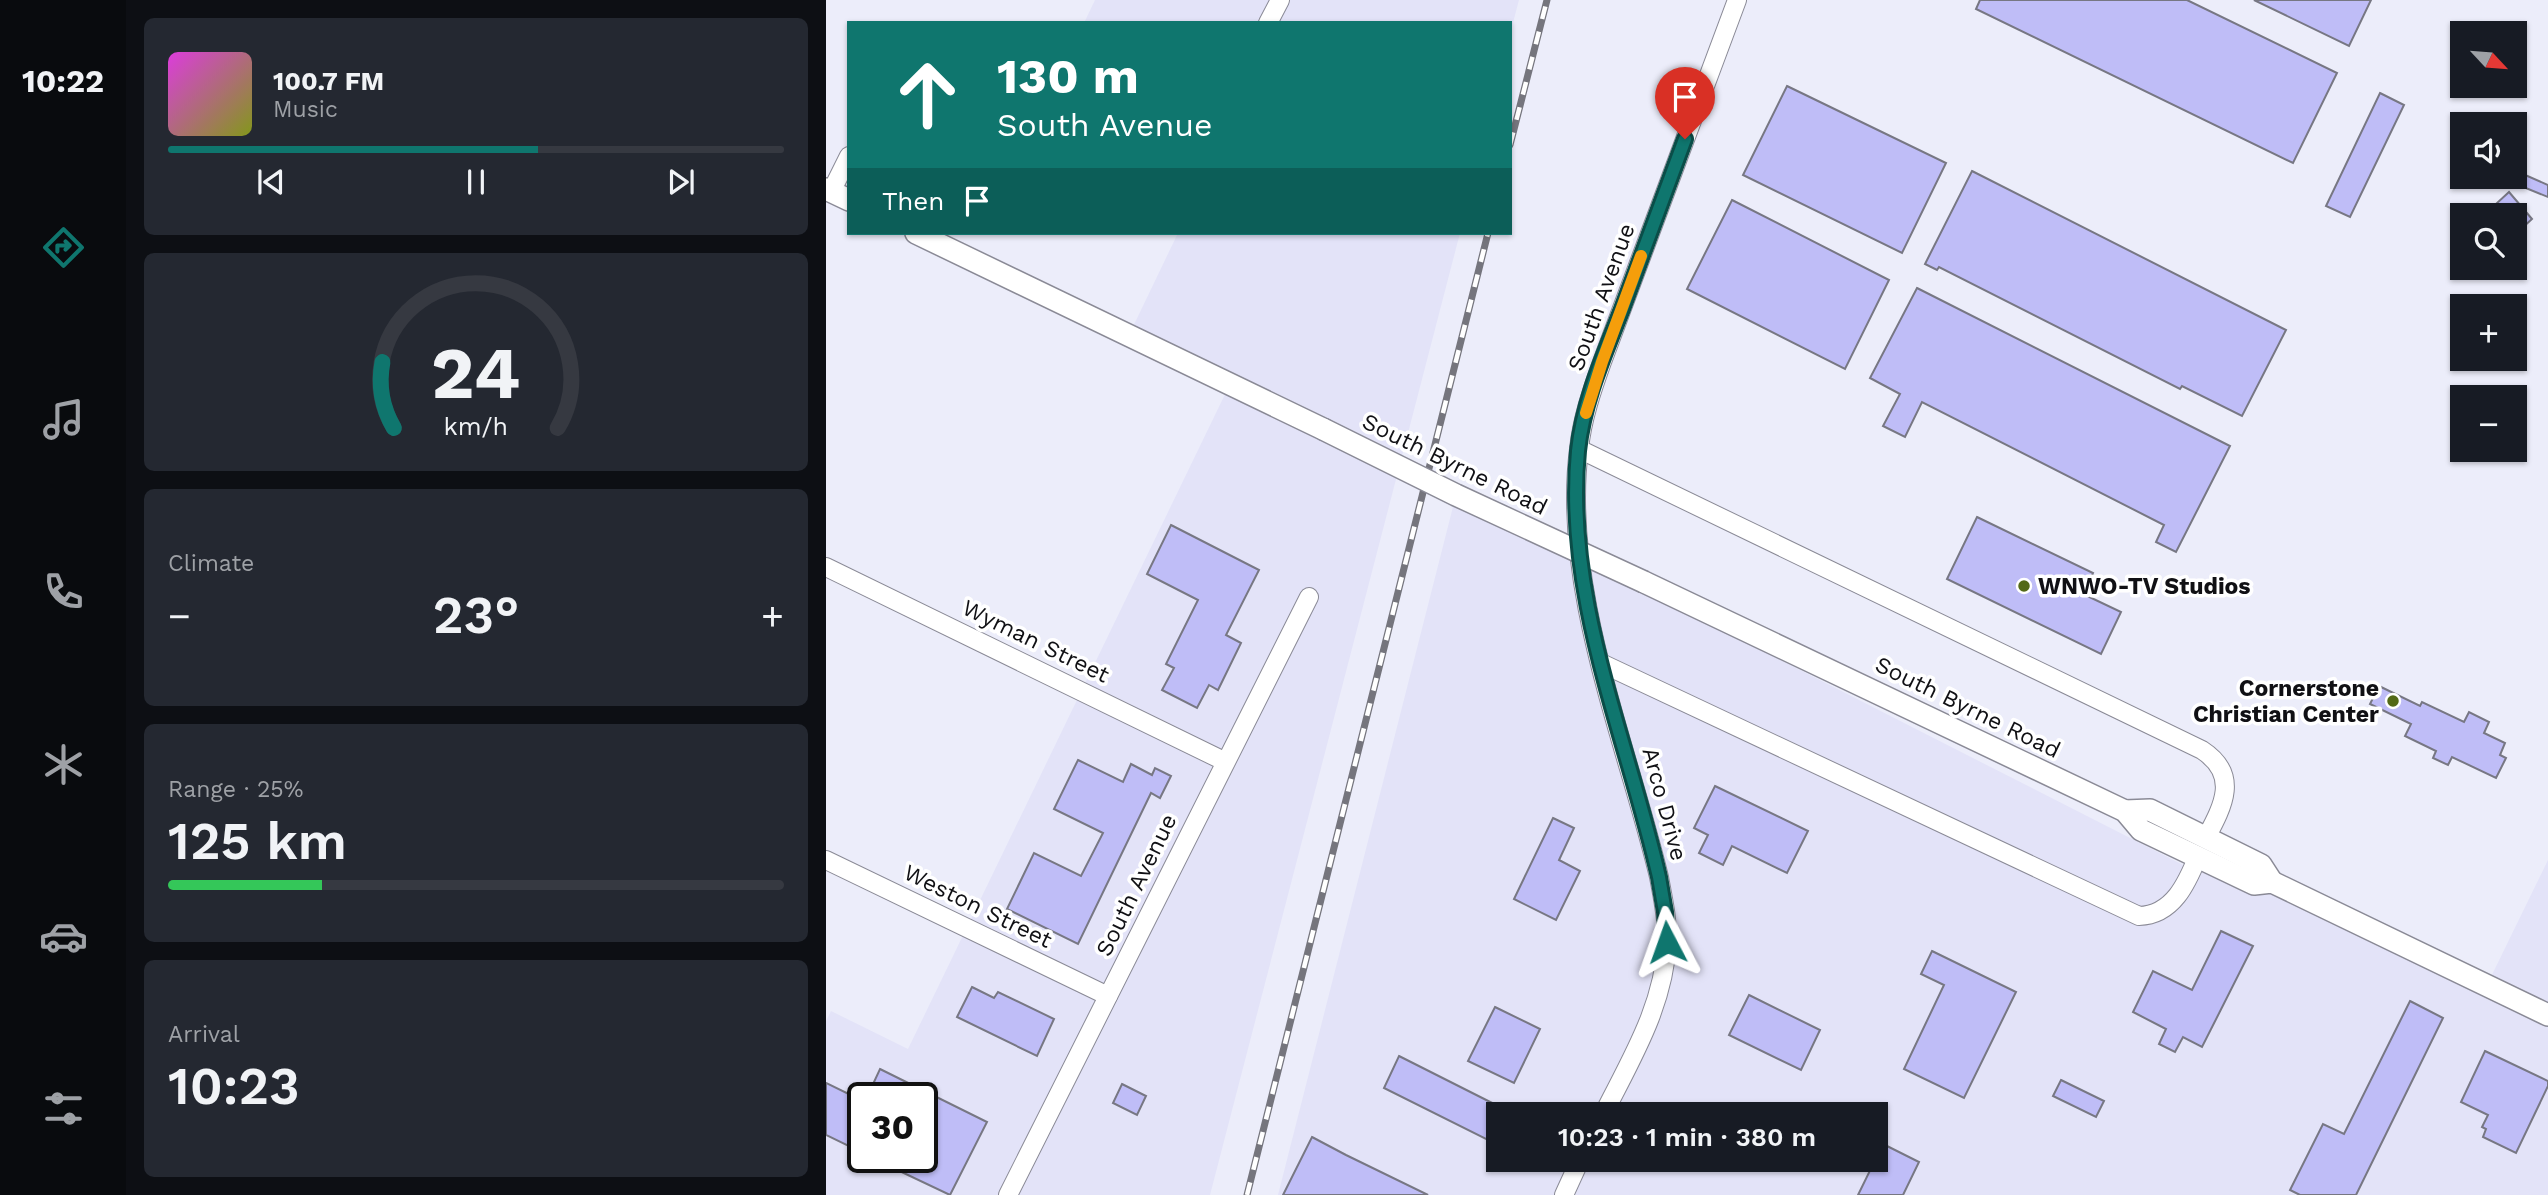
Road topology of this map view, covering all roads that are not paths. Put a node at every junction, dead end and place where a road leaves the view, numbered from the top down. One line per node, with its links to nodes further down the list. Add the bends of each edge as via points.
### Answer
1 (1280, 0): 3 (street)
2 (1737, 0): 7 (street, South Avenue, via 1602,362)
3 (1269, 21)
4 (847, 161): 5 (street)
5 (835, 194)
6 (920, 235): 12 (main road, South Byrne Road, bridge, via 2125,811 2150,810)
7 (1578, 449): 10 (street, South Avenue, via 1577,528 1583,582); 12 (street, via 2202,750 2218,762 2226,782)
8 (826, 567): 11 (street, Wyman Street)
9 (1309, 597): 11 (street, South Avenue)
10 (1601, 663): 12 (street, via 2139,916 2168,905 2187,881); 16 (street, Arco Drive, via 1657,867 1667,942 1660,990 1649,1022)
11 (1224, 761): 14 (street, South Avenue)
12 (2202, 847): 15 (main road, South Byrne Road, via 2261,865 2272,882)
13 (826, 860): 14 (street, Weston Street)
14 (1108, 996): 18 (street, South Avenue)
15 (2548, 1015)
16 (1609, 1102)
17 (1575, 1172): 19 (street)
18 (1008, 1195)
19 (1564, 1195)

